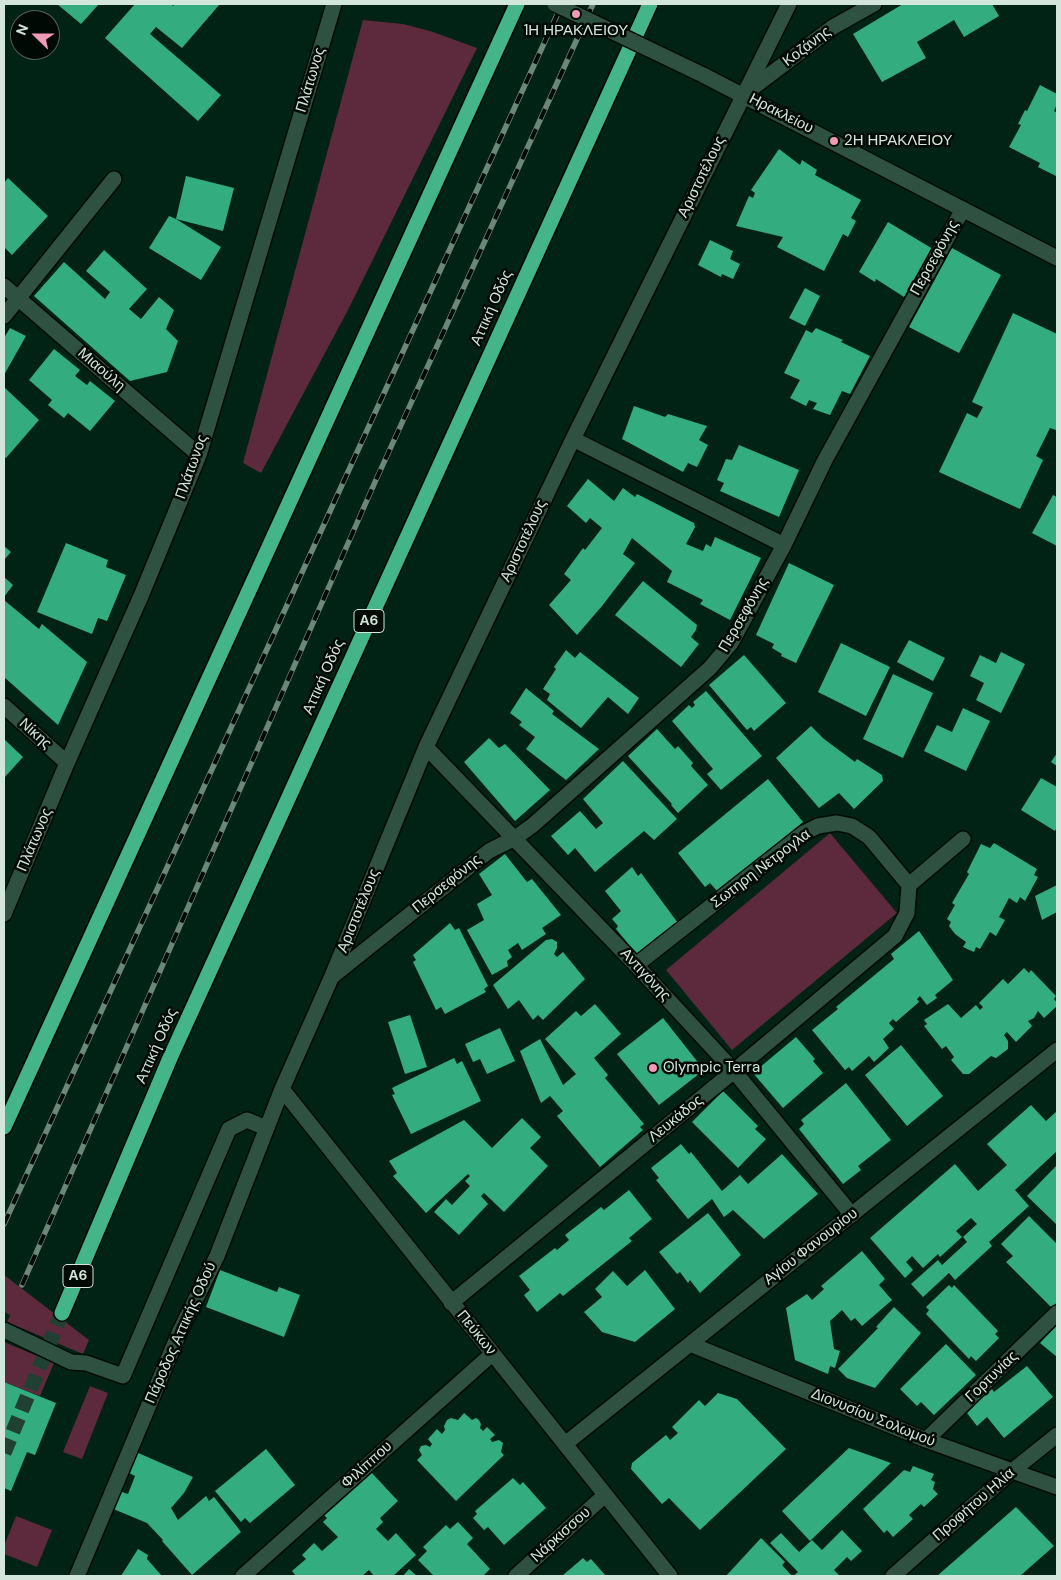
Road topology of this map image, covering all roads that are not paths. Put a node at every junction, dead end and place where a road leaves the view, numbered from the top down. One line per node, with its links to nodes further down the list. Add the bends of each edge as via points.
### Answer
1 (334, 4): 15 (street, Πλάτωνος)
2 (517, 4): 29 (highway)
3 (555, 4): 7 (street, Ηρακλείου, bridge)
4 (650, 4): 33 (highway, Αττική Οδός / Α6, via 170,1058)
5 (789, 4): 7 (street, Αριστοτέλους)
6 (874, 4): 7 (street, Κοζάνης, via 833,28)
7 (743, 95): 9 (street, Ηρακλείου); 14 (street, Αριστοτέλους)
8 (114, 179): 12 (street)
9 (963, 209): 10 (street, Ηρακλείου); 16 (street, Περσεφόνης, via 825,460)
10 (1057, 258)
11 (4, 286): 12 (street, Μιαούλη)
12 (18, 298): 13 (street); 15 (street, Μιαούλη)
13 (4, 316)
14 (573, 439): 16 (street); 18 (street, Αριστοτέλους)
15 (199, 455): 19 (street, Πλάτωνος)
16 (784, 545): 20 (street, Περσεφόνης, via 731,643 710,668)
17 (4, 706): 19 (street, Νίκης)
18 (426, 747): 20 (street, Αντιγόνης); 25 (street, Αριστοτέλους)
19 (67, 763): 23 (street, Πλάτωνος)
20 (515, 838): 24 (street, Αντιγόνης); 25 (street, Περσεφόνης, via 489,851)
21 (963, 839): 22 (street)
22 (909, 884): 24 (street, Σωτηρη Νετρογλα, via 869,836 852,826 836,823 818,826 804,833); 27 (street, Λευκάδος, via 907,913 894,936)
23 (4, 914)
24 (636, 965): 27 (street, Αντιγόνης)
25 (332, 976): 28 (street, Αριστοτέλους)
26 (1057, 1050): 31 (street, Αγίου Φανουρίου)
27 (734, 1071): 31 (street, Αντιγόνης); 32 (street, Λευκάδος)
28 (282, 1089): 30 (street, Πάροδος Αττικής Οδού); 32 (street, Πεύκων)
29 (4, 1127)
30 (266, 1128): 35 (street, via 247,1120 229,1130 123,1376 86,1363 71,1362); 44 (street, Πάροδος Αττικής Οδού, via 217,1256 180,1331)
31 (852, 1216): 36 (street, Αγίου Φανουρίου)
32 (452, 1304): 37 (street, Πεύκων)
33 (62, 1313)
34 (1057, 1313): 39 (street, Γορτυνίας)
35 (4, 1330)
36 (690, 1344): 39 (street, Διονυσίου Σολωμού); 40 (street, Αγίου Φανουρίου)
37 (492, 1354): 40 (street, Πεύκων); 45 (street, Φιλίππου)
38 (1057, 1435): 41 (street, Προφήτου Ηλία)
39 (926, 1440): 41 (street, Διονυσίου Σολωμού)
40 (565, 1444): 43 (street, Πεύκων)
41 (1012, 1471): 42 (street, Διονυσίου Σολωμού); 48 (street, Προφήτου Ηλία)
42 (1057, 1487)
43 (606, 1494): 46 (street, Νάρκισσου); 47 (street, Πεύκων)
44 (77, 1576)
45 (243, 1576)
46 (516, 1576)
47 (670, 1576)
48 (893, 1576)

